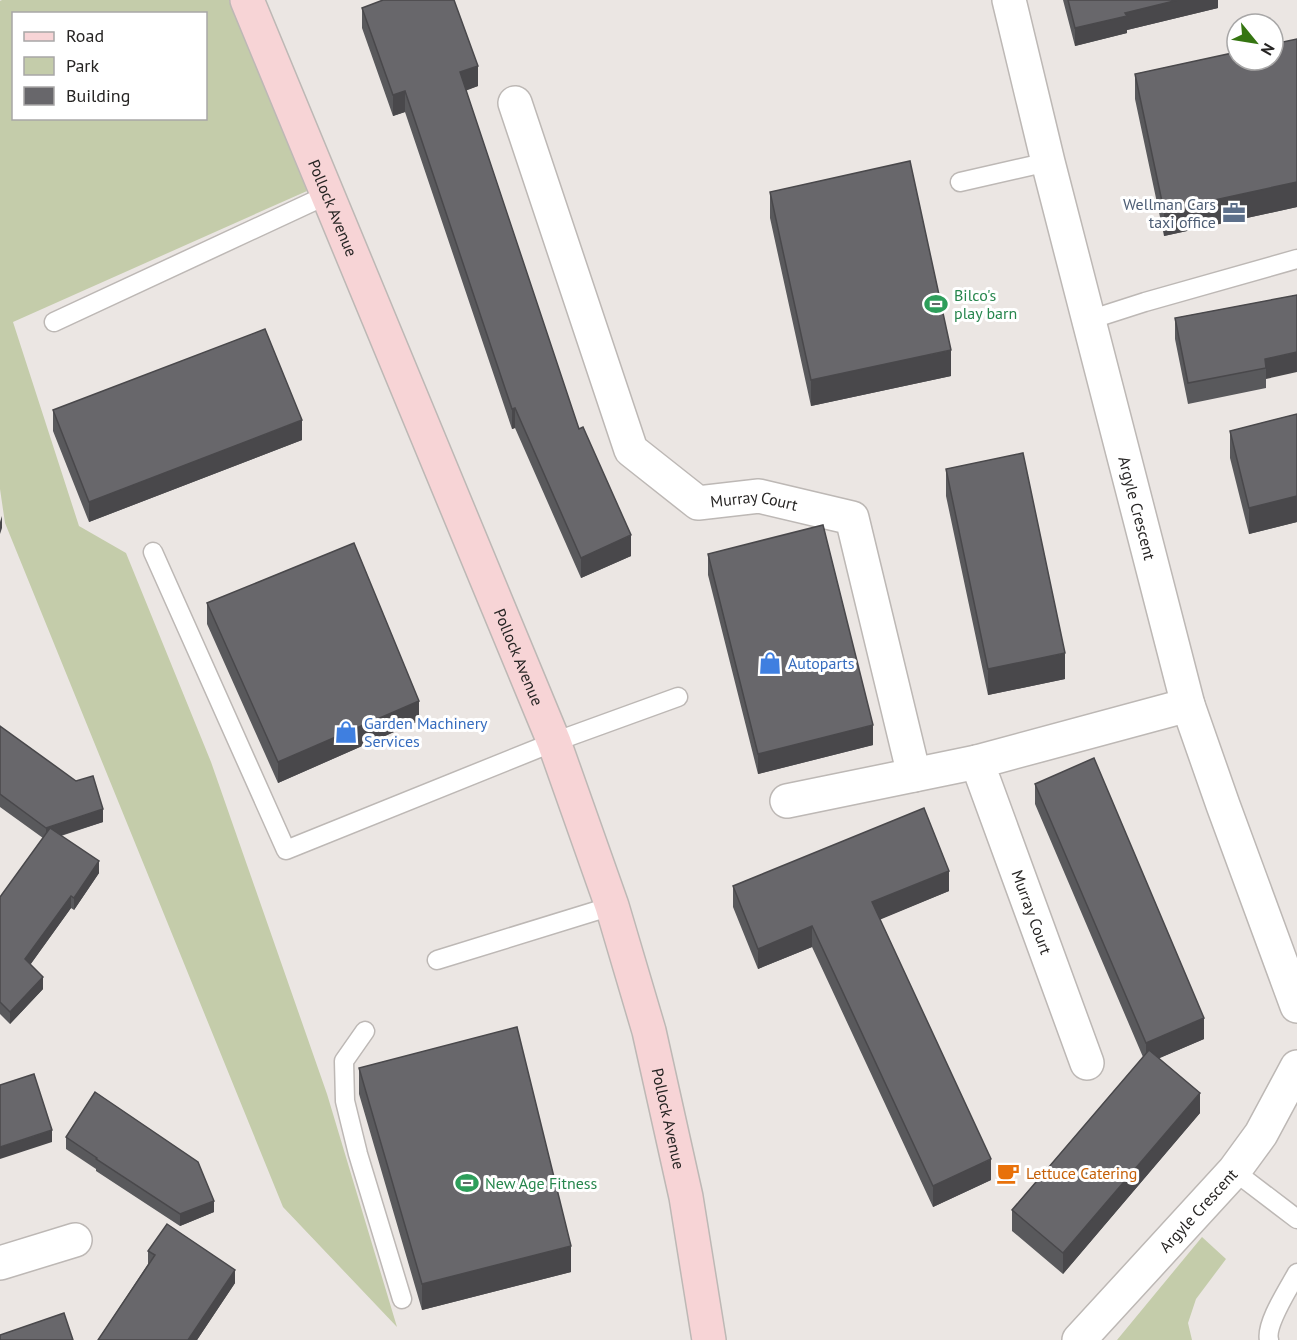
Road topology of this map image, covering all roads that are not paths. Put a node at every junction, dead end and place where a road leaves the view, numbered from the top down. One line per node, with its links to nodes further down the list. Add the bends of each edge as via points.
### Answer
1 (1009, 0): 4 (street, Argyle Crescent)
2 (252, 1): 6 (street, Pollock Avenue)
3 (515, 103): 15 (street, Murray Court, via 631,450 698,503 759,496 852,518)
4 (1048, 162): 5 (lane); 8 (street, Argyle Crescent)
5 (960, 182)
6 (327, 195): 9 (lane); 13 (street, Pollock Avenue)
7 (1297, 259): 8 (lane)
8 (1089, 320): 12 (street, Argyle Crescent)
9 (54, 322)
10 (153, 552): 13 (lane, via 286,850)
11 (678, 698): 13 (lane)
12 (1188, 705): 14 (street); 19 (street, Argyle Crescent)
13 (554, 742): 17 (street, Pollock Avenue)
14 (977, 762): 15 (street); 21 (street, Murray Court)
15 (914, 775): 16 (street)
16 (787, 801)
17 (612, 906): 18 (lane); 29 (street, Pollock Avenue, via 649,1031 681,1174)
18 (436, 960)
19 (1297, 1006)
20 (365, 1031): 28 (lane, via 344,1061 345,1101)
21 (1087, 1063)
22 (1297, 1066): 23 (street, Argyle Crescent, via 1262,1134)
23 (1234, 1171): 24 (lane); 30 (street, Argyle Crescent)
24 (1297, 1219)
25 (75, 1240): 26 (street)
26 (0, 1263)
27 (1297, 1273): 31 (lane, via 1278,1306 1267,1334)
28 (402, 1299)
29 (709, 1340)
30 (1079, 1340)
31 (1269, 1340)

